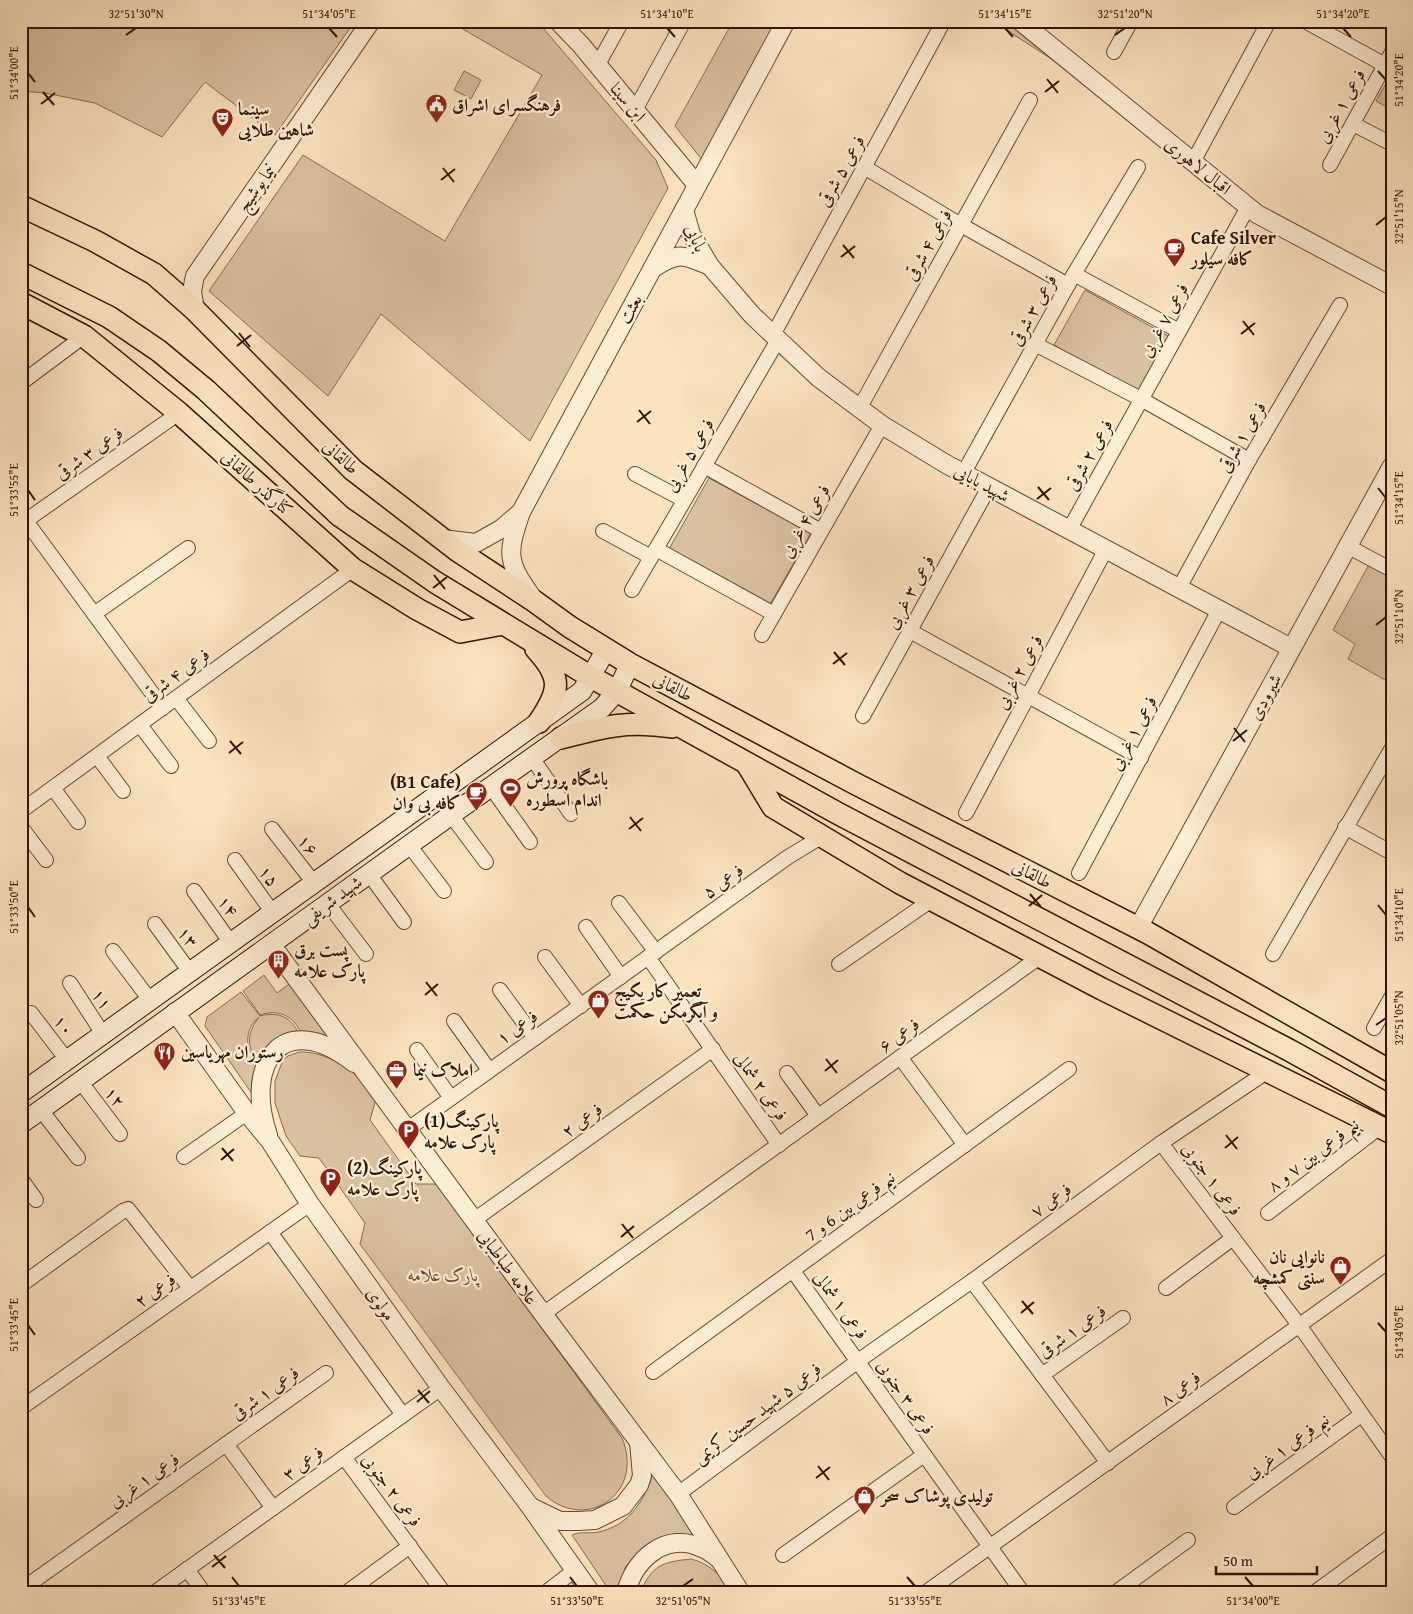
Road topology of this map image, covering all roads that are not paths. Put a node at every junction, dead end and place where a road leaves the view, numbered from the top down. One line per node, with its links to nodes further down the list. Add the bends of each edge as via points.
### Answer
1 (371, 21): 35 (street, نیما یوشیج, via 195,276 192,291)
2 (558, 21): 14 (street, ابن سینا)
3 (622, 21): 14 (street)
4 (684, 21): 16 (street)
5 (786, 21): 23 (street, بعثت)
6 (1020, 21): 19 (street, اقبال لاهوری)
7 (1131, 21): 11 (street)
8 (1269, 21): 19 (street)
9 (1305, 21): 13 (street)
10 (940, 26): 21 (street, فرعی ۵ شرقی)
11 (1114, 52)
12 (1392, 52): 13 (street)
13 (1385, 65): 17 (street, فرعی ۱ غربی)
14 (597, 66): 16 (street, ابن سینا)
15 (1030, 100): 27 (street, فرعی ۴ شرقی)
16 (635, 110): 23 (street, ابن سینا)
17 (1353, 124): 18 (street); 20 (street, فرعی ۱ غربی)
18 (1392, 144)
19 (1193, 162): 25 (street, اقبال لاهوری)
20 (1330, 165)
21 (864, 167): 27 (street); 38 (street, فرعی ۵ شرقی)
22 (1138, 167): 31 (street, فرعی ۳ شرقی)
23 (698, 185): 26 (street, بعثت)
24 (21, 206): 35 (main road, طالقانی, via 95,241 154,274)
25 (1248, 208): 32 (street, اقبال لاهوری); 36 (street, فرعی ۷ غربی)
26 (684, 210): 28 (street, بابایی, via 691,234); 29 (street, بعثت)
27 (961, 225): 31 (street); 42 (street, فرعی ۴ شرقی)
28 (710, 266): 29 (street, via 685,256 668,259); 38 (street, شهید بابایی)
29 (652, 269): 52 (street, بعثت)
30 (21, 274): 70 (main road, طالقانی, via 108,317 159,351 206,390 340,516 435,582)
31 (1071, 280): 36 (street); 39 (street, فرعی ۳ شرقی)
32 (1392, 286)
33 (21, 303): 37 (main road, کنارگذر طالقانی)
34 (1340, 305): 45 (street, فرعی ۱ شرقی)
35 (195, 310): 57 (main road, طالقانی, via 353,470)
36 (1179, 331): 41 (street, فرعی ۷ غربی)
37 (84, 336): 40 (street); 43 (main road, کنارگذر طالقانی)
38 (775, 337): 42 (street, شهید بابایی, via 819,378); 46 (street, فرعی ۵ غربی)
39 (1036, 344): 41 (street); 49 (street, فرعی ۳ شرقی)
40 (21, 383)
41 (1141, 399): 45 (street); 54 (street, فرعی ۲ شرقی)
42 (859, 408): 44 (street, شهید بابایی)
43 (179, 413): 53 (street, فرعی ۳ شرقی); 62 (main road, کنارگذر طالقانی)
44 (882, 425): 49 (street, شهید بابایی); 56 (street, فرعی ۴ غربی)
45 (1249, 460): 64 (street, فرعی ۱ شرقی)
46 (704, 466): 51 (street, فرعی ۵ غربی); 56 (street)
47 (1392, 466): 58 (street, شیرودی)
48 (635, 474): 51 (street)
49 (963, 474): 50 (street, شهید بابایی)
50 (989, 487): 54 (street, شهید بابایی); 71 (street, فرعی ۳ غربی)
51 (684, 500): 61 (street, فرعی ۵ غربی)
52 (521, 512): 57 (street, via 501,529 476,543); 66 (street, بعثت, via 513,537 511,560)
53 (23, 523): 68 (street)
54 (1069, 530): 60 (street, شهید بابایی)
55 (603, 531): 61 (street)
56 (821, 532): 69 (street, فرعی ۴ غربی)
57 (442, 539): 66 (main road, طالقانی)
58 (1348, 546): 63 (street); 74 (street, شیرودی)
59 (188, 548): 68 (street)
60 (1106, 549): 64 (street, شهید بابایی); 79 (street, فرعی ۲ غربی)
61 (653, 553): 65 (street, فرعی ۵ غربی); 69 (street)
62 (353, 569): 70 (main road, کنارگذر طالقانی, via 460,632); 80 (street, فرعی ۴ شرقی)
63 (1392, 570)
64 (1179, 588): 67 (street, شهید بابایی)
65 (632, 590)
66 (534, 601): 75 (main road, طالقانی)
67 (1219, 610): 74 (street, شهید بابایی); 91 (street, فرعی ۱ غربی)
68 (94, 614): 81 (street)
69 (774, 614): 73 (street, فرعی ۴ غربی)
70 (503, 624): 72 (main road, طالقانی)
71 (910, 631): 79 (street); 82 (street, فرعی ۳ غربی)
72 (522, 635): 77 (main road, طالقانی); 83 (main road, via 548,663 557,687)
73 (762, 635)
74 (1292, 648): 125 (street, شیرودی)
75 (606, 650): 76 (main road, طالقانی); 77 (main road, شهید شریفی)
76 (630, 664): 78 (main road, شهید شریفی); 125 (main road, طالقانی)
77 (591, 677): 78 (main road, طالقانی); 83 (main road, شهید شریفی, via 582,691)
78 (617, 691): 85 (main road, طالقانی); 86 (main road, شهید شریفی, via 602,708)
79 (1027, 695): 91 (street); 99 (street, فرعی ۲ غربی)
80 (176, 698): 81 (street, فرعی ۴ شرقی); 87 (street)
81 (163, 708): 84 (street, فرعی ۴ شرقی)
82 (863, 716)
83 (539, 722): 92 (main road, شهید شریفی)
84 (140, 725): 89 (street, فرعی ۴ شرقی); 94 (street)
85 (686, 730): 86 (main road, via 629,723); 93 (main road, طالقانی)
86 (561, 738): 90 (main road, شهید شریفی)
87 (209, 741)
88 (1392, 748): 104 (street)
89 (97, 756): 96 (street, فرعی ۴ شرقی); 97 (street)
90 (532, 758): 95 (main road, شهید شریفی); 100 (street)
91 (1141, 758): 113 (street, فرعی ۱ غربی)
92 (483, 762): 95 (main road, via 492,762 498,768 500,776); 115 (main road, شهید شریفی)
93 (747, 764): 106 (main road, via 773,807); 161 (main road, طالقانی)
94 (171, 766)
95 (493, 785): 101 (main road, شهید شریفی); 107 (street)
96 (53, 788): 98 (street, فرعی ۴ شرقی); 102 (street)
97 (123, 791)
98 (21, 811)
99 (966, 813)
100 (571, 814)
101 (451, 815): 108 (main road, شهید شریفی); 112 (street)
102 (78, 822)
103 (21, 827): 110 (street)
104 (1345, 827): 109 (street); 130 (street)
105 (272, 828): 115 (street, ۱۶)
106 (821, 837): 118 (main road); 131 (street, فرعی ۵)
107 (530, 842)
108 (409, 844): 114 (main road, شهید شریفی); 116 (street)
109 (1392, 852)
110 (46, 860)
111 (235, 860): 121 (street, ۱۵)
112 (486, 862)
113 (1080, 873)
114 (369, 874): 120 (main road, شهید شریفی); 122 (street)
115 (314, 884): 121 (main road, شهید شریفی)
116 (444, 890)
117 (194, 891): 126 (street, ۱۴)
118 (933, 900): 132 (main road); 134 (street)
119 (619, 903): 131 (street)
120 (328, 904): 127 (main road, شهید شریفی); 129 (street)
121 (273, 913): 126 (main road, شهید شریفی)
122 (404, 922)
123 (155, 924): 135 (street, ۱۳)
124 (586, 927): 136 (street)
125 (1138, 928): 155 (main road, طالقانی)
126 (231, 943): 135 (main road, شهید شریفی)
127 (271, 944): 142 (main road, شهید شریفی); 157 (street, علامه طباطبایی)
128 (113, 951): 140 (street)
129 (366, 954)
130 (1273, 954)
131 (652, 955): 136 (street, فرعی ۱); 148 (street)
132 (1040, 956): 150 (street, فرعی ۶); 154 (main road)
133 (545, 958): 141 (street)
134 (839, 964)
135 (190, 972): 140 (main road, شهید شریفی)
136 (621, 977): 141 (street, فرعی ۱)
137 (70, 984): 146 (street, ۱۱)
138 (500, 990): 147 (street)
139 (1392, 996): 145 (street)
140 (150, 1000): 146 (main road, شهید شریفی)
141 (581, 1006): 147 (street, فرعی ۱)
142 (175, 1012): 158 (main road, شهید شریفی); 163 (street, مولوی)
143 (31, 1013): 151 (street, ۱۰)
144 (454, 1021): 153 (street)
145 (1374, 1028)
146 (103, 1034): 151 (main road, شهید شریفی)
147 (535, 1038): 153 (street, فرعی ۱)
148 (713, 1049): 171 (street, فرعی ۲ شمالی); 179 (street, فرعی ۲)
149 (417, 1050): 160 (street)
150 (900, 1057): 164 (street, فرعی ۶); 172 (street)
151 (67, 1060): 159 (main road, شهید شریفی)
152 (1069, 1069): 172 (street, نیم فرعی بین 6 و 7)
153 (488, 1070): 160 (street, فرعی ۱)
154 (1268, 1071): 167 (main road); 170 (street, فرعی ۷)
155 (1392, 1072)
156 (787, 1073): 164 (street)
157 (368, 1075): 166 (street, علامه طباطبایی); 169 (street, via 328,1046 310,1040 290,1042 278,1048 270,1056 261,1079 262,1115)
158 (80, 1081): 162 (main road, شهید شریفی); 168 (street, ۱۲)
159 (23, 1088)
160 (451, 1098): 166 (street, فرعی ۱)
161 (1392, 1107)
162 (41, 1110): 165 (main road, شهید شریفی); 174 (street)
163 (247, 1113): 169 (street, مولوی); 173 (street)
164 (818, 1116): 171 (street, فرعی ۶)
165 (22, 1121)
166 (408, 1129): 179 (street, علامه طباطبایی)
167 (1386, 1130): 178 (street, نیم فرعی بین ۷ و ۸)
168 (120, 1134)
169 (270, 1142): 177 (street, مولوی)
170 (1161, 1143): 181 (street, فرعی ۱ جنوبی); 184 (street, فرعی ۷)
171 (779, 1145): 188 (street, فرعی ۶)
172 (965, 1145): 183 (street, نیم فرعی بین 6 و 7)
173 (184, 1157)
174 (78, 1158)
175 (21, 1179): 176 (street)
176 (36, 1200)
177 (310, 1204): 180 (street, فرعی ۲); 195 (street, مولوی)
178 (1268, 1212)
179 (474, 1220): 188 (street, علامه طباطبایی)
180 (270, 1232): 186 (street, فرعی ۲); 197 (street)
181 (1233, 1238): 187 (street); 190 (street)
182 (1392, 1259): 190 (street, فرعی ۸)
183 (793, 1271): 191 (street, فرعی ۱ شمالی); 192 (street, نیم فرعی بین 6 و 7)
184 (972, 1281): 191 (street, فرعی ۷); 194 (street)
185 (21, 1285): 186 (street, via 128,1209)
186 (190, 1288): 196 (street, فرعی ۲)
187 (1166, 1288)
188 (543, 1314): 199 (street, علامه طباطبایی)
189 (1123, 1318): 194 (street, فرعی ۱ شرقی)
190 (1298, 1325): 198 (street); 204 (street, فرعی ۸)
191 (858, 1361): 201 (street, فرعی ۳ جنوبی); 205 (street, فرعی ۵ شهید حسین کریمی)
192 (653, 1372)
193 (326, 1373): 200 (street, فرعی ۱ شرقی)
194 (1042, 1375): 204 (street)
195 (441, 1388): 197 (street, فرعی ۳); 206 (street, مولوی)
196 (21, 1408)
197 (403, 1415): 202 (street, فرعی ۳)
198 (1361, 1415): 203 (street); 207 (street, نیم فرعی ۱ غربی)
199 (639, 1442): 205 (street, علامه طباطبایی); 206 (street, via 642,1476 639,1485 623,1506 609,1515 595,1520 560,1521)
200 (226, 1444): 208 (street); 217 (street, فرعی ۱ غربی)
201 (924, 1455): 212 (street, فرعی ۳ جنوبی); 213 (street)
202 (344, 1457): 208 (street, فرعی ۳); 211 (street, فرعی ۲ جنوبی)
203 (1392, 1457)
204 (1108, 1463): 212 (street, فرعی ۸)
205 (678, 1494): 214 (street, علامه طباطبایی)
206 (528, 1505): 216 (street, مولوی)
207 (1234, 1507)
208 (273, 1508): 215 (street, فرعی ۳)
209 (1392, 1536): 229 (street)
210 (1188, 1540): 228 (street)
211 (410, 1546): 220 (street); 221 (street, فرعی ۲ جنوبی)
212 (990, 1547): 226 (street, فرعی ۸); 227 (street)
213 (783, 1555)
214 (723, 1562): 224 (street, via 702,1547 675,1542 662,1546 635,1569); 225 (street, علامه طباطبایی)
215 (187, 1569): 218 (street, فرعی ۳); 219 (street)
216 (575, 1570): 222 (street); 223 (street, مولوی)
217 (21, 1590)
218 (154, 1593)
219 (204, 1593)
220 (346, 1593)
221 (444, 1593)
222 (545, 1593)
223 (591, 1593)
224 (626, 1593)
225 (741, 1593)
226 (925, 1593)
227 (1023, 1593)
228 (1115, 1593)
229 (1314, 1593)

